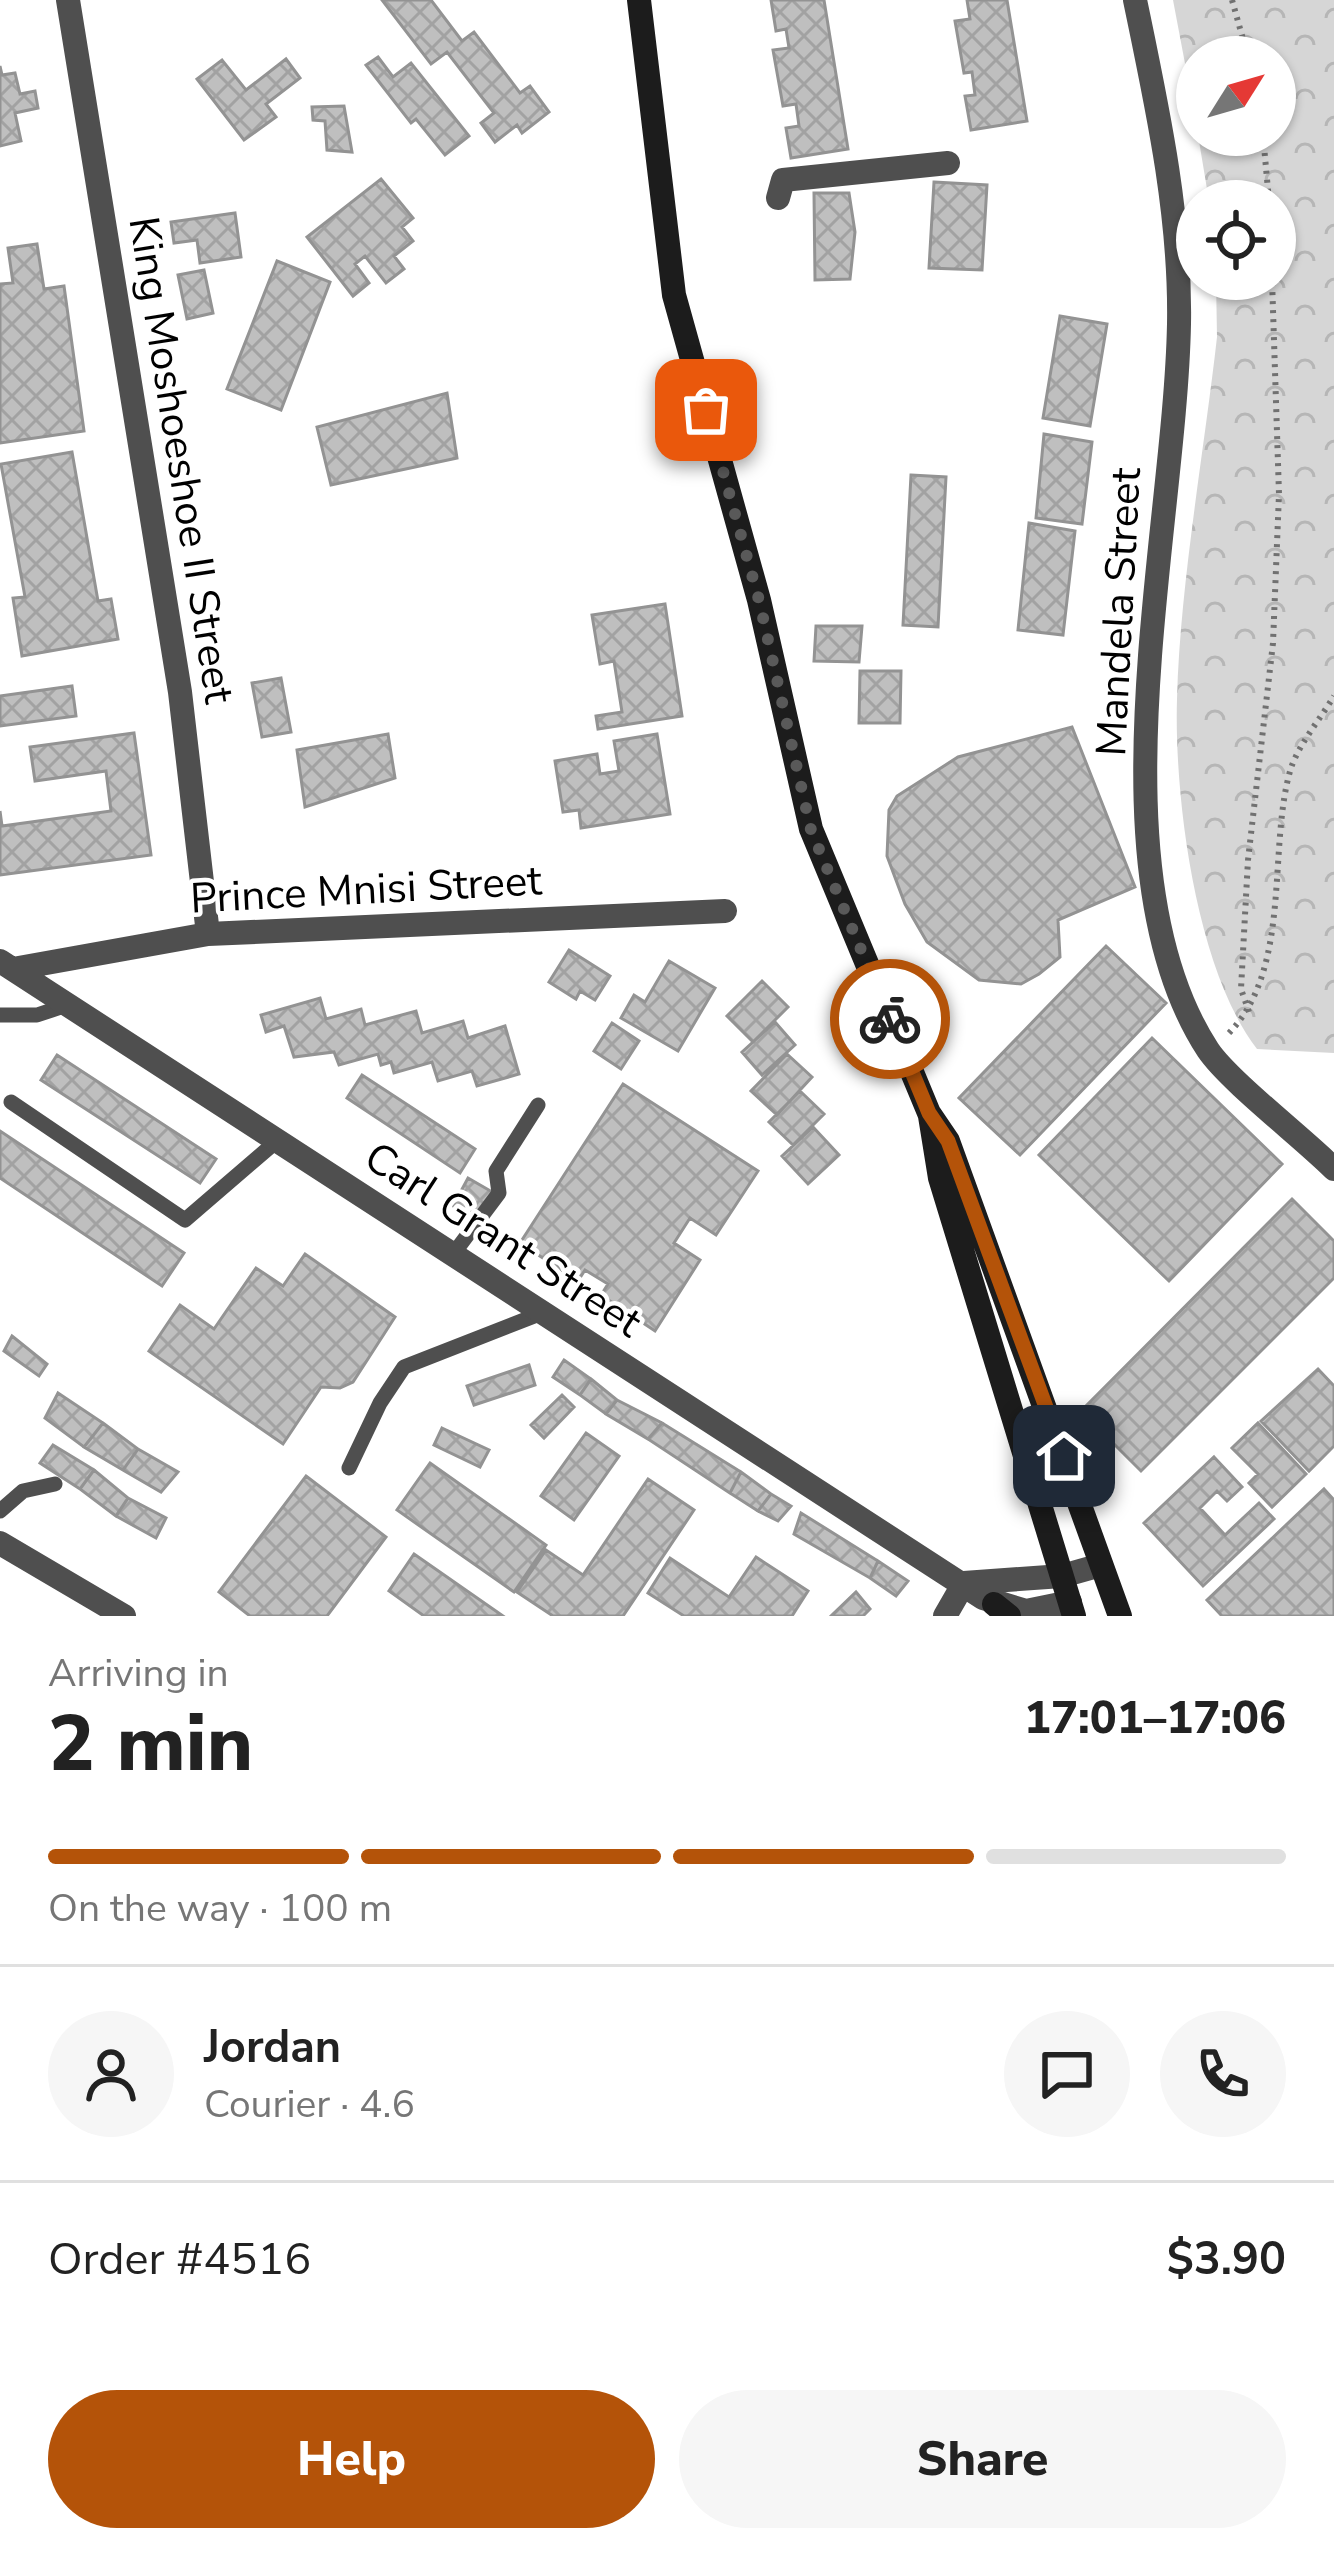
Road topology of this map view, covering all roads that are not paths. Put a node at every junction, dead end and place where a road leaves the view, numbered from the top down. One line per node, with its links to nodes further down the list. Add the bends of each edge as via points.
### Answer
1 (68, 0): 7 (street, King Moshoeshoe II Street, via 180,692)
2 (639, 0): 13 (main road, via 674,295 759,600 811,830)
3 (1136, 0): 15 (street, Mandela Street, via 1177,239 1179,327 1145,702 1154,895 1178,986 1210,1053)
4 (948, 163): 5 (street, via 783,180)
5 (778, 198)
6 (725, 911): 7 (street, Prince Mnisi Street)
7 (208, 934): 8 (street, Prince Mnisi Street)
8 (6, 965): 9 (street, Carl Grant Street)
9 (64, 1006): 10 (lane); 14 (street, Carl Grant Street)
10 (0, 1015)
11 (10, 1102): 14 (lane, via 185,1220)
12 (538, 1105): 16 (lane, via 496,1171 499,1193)
13 (929, 1113): 22 (main road, via 948,1141); 23 (main road, via 940,1178)
14 (278, 1140): 16 (street, Carl Grant Street)
15 (1334, 1169)
16 (451, 1257): 17 (street, Carl Grant Street)
17 (542, 1313): 18 (lane, via 404,1367); 24 (street, Carl Grant Street)
18 (349, 1468)
19 (55, 1484): 20 (lane, via 23,1491)
20 (0, 1510)
21 (0, 1543): 27 (street)
22 (1101, 1565): 23 (street); 29 (main road)
23 (1062, 1576): 24 (street); 25 (main road)
24 (964, 1583): 26 (street, Carl Grant Street); 28 (street)
25 (1072, 1609): 26 (street)
26 (1002, 1610)
27 (124, 1616)
28 (944, 1616)
29 (1120, 1616)

